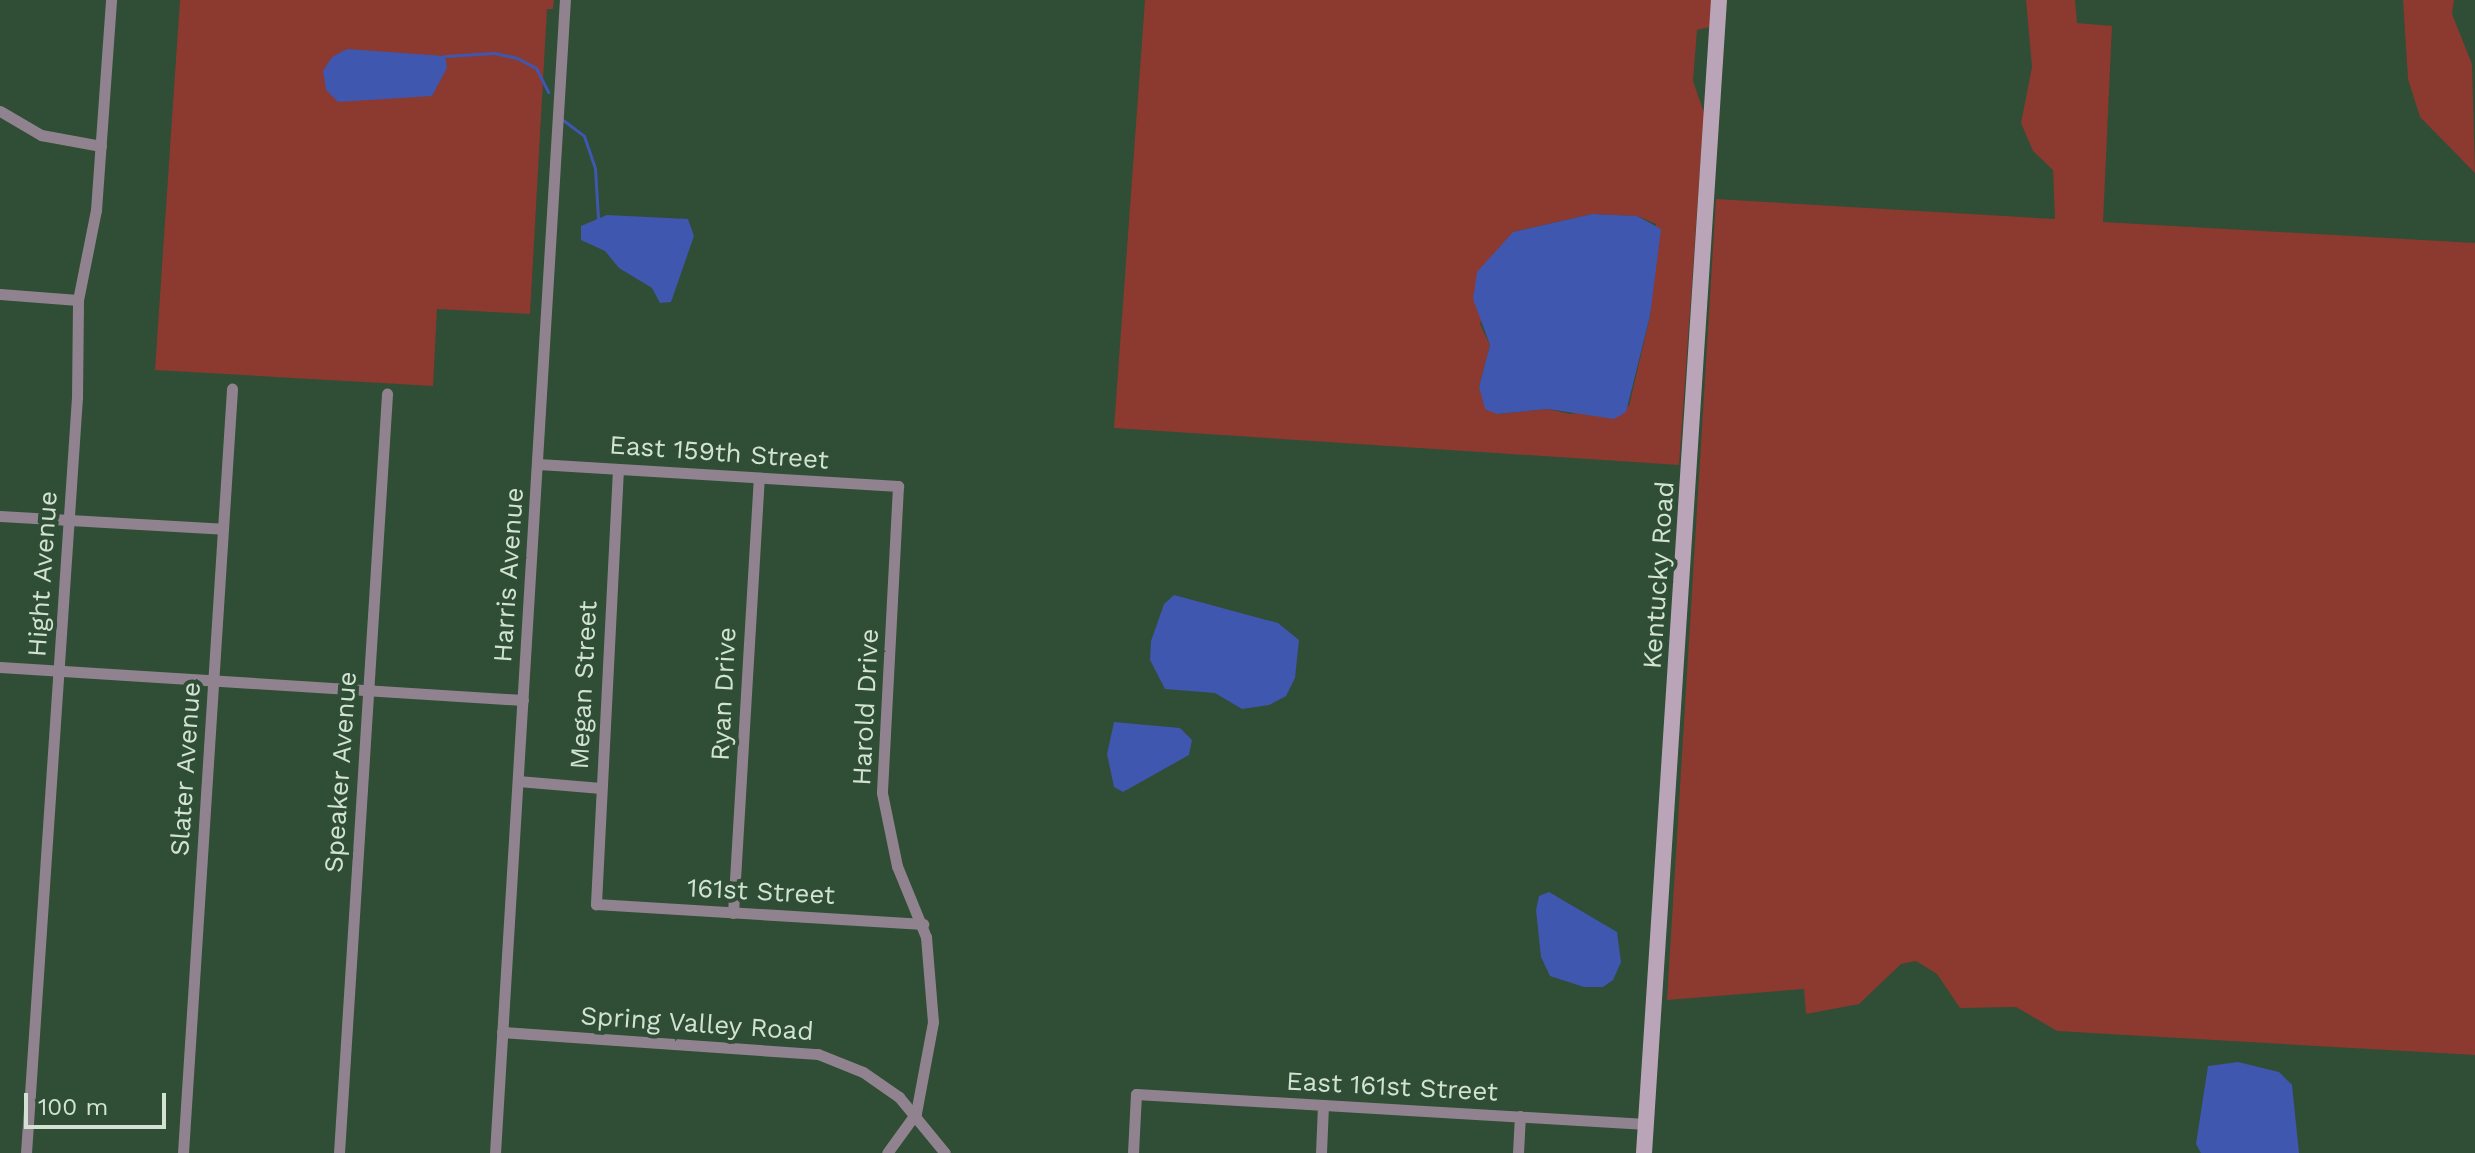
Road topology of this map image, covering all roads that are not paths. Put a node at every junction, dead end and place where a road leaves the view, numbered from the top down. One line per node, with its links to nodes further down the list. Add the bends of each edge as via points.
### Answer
1 (111, 0): 5 (street, Hight Avenue)
2 (565, 0): 10 (street, Harris Avenue)
3 (1719, 0): 31 (street, Kentucky Road)
4 (0, 111): 5 (street, via 41,135)
5 (101, 146): 7 (street, Hight Avenue, via 96,210)
6 (0, 294): 7 (street)
7 (78, 300): 15 (street, Hight Avenue)
8 (232, 389): 16 (street, Slater Avenue)
9 (387, 394): 20 (street, Speaker Avenue)
10 (538, 464): 11 (street, East 159th Street); 21 (street, Harris Avenue)
11 (618, 469): 12 (street, East 159th Street); 23 (street, Megan Street)
12 (759, 478): 13 (street, East 159th Street); 25 (street, Ryan Drive)
13 (898, 486): 26 (street, Harold Drive, via 882,793 897,866)
14 (0, 516): 15 (street)
15 (69, 520): 16 (street); 18 (street, Hight Avenue)
16 (223, 529): 19 (street, Slater Avenue)
17 (0, 667): 18 (street)
18 (59, 671): 19 (street); 32 (street, Hight Avenue)
19 (213, 680): 20 (street); 33 (street, Slater Avenue)
20 (369, 690): 21 (street); 34 (street, Speaker Avenue)
21 (523, 700): 22 (street, Harris Avenue)
22 (518, 781): 23 (street); 27 (street, Harris Avenue)
23 (601, 788): 24 (street, Megan Street)
24 (596, 904): 25 (street, 161st Street)
25 (733, 913): 26 (street, 161st Street)
26 (923, 924): 29 (street, Harold Drive, via 933,1022)
27 (502, 1032): 29 (street, Spring Valley Road, via 797,1049 863,1072); 35 (street, Harris Avenue)
28 (1323, 1105): 30 (street, East 161st Street); 38 (street, East 161st Street, via 1136,1094); 39 (street)
29 (916, 1113): 36 (street); 37 (street, Spring Valley Road)
30 (1520, 1116): 31 (street, East 161st Street); 40 (street)
31 (1646, 1124): 41 (street, Kentucky Road)
32 (26, 1153)
33 (183, 1153)
34 (339, 1153)
35 (495, 1153)
36 (887, 1153)
37 (945, 1153)
38 (1133, 1153)
39 (1321, 1153)
40 (1518, 1153)
41 (1644, 1153)

